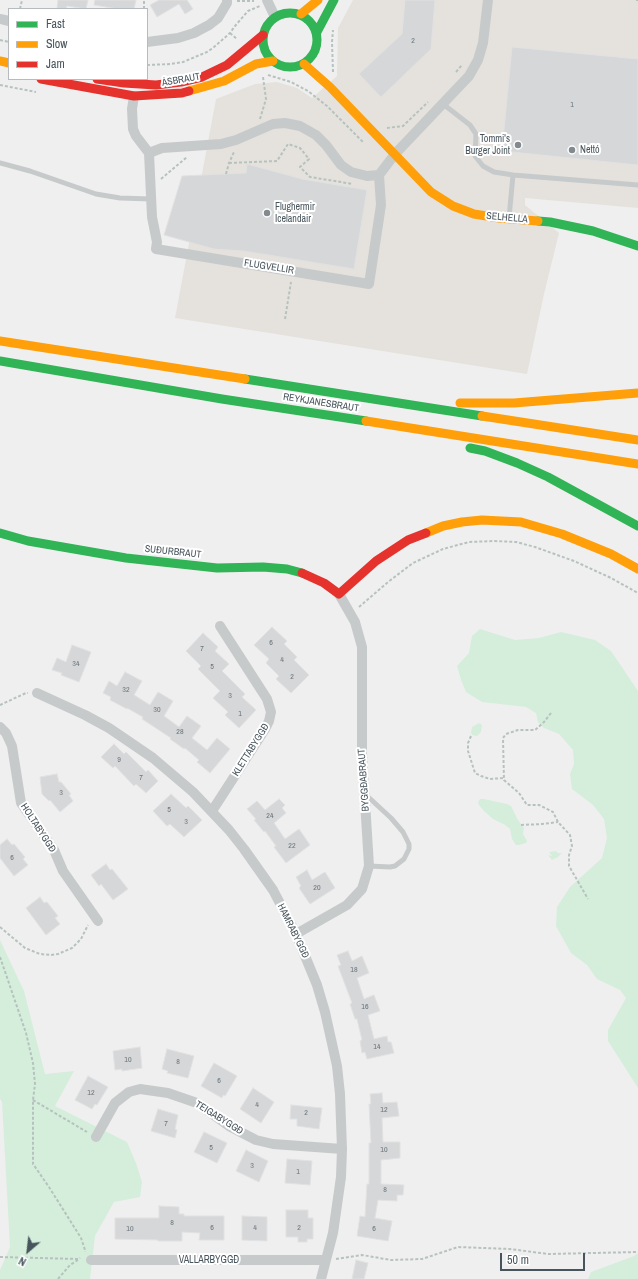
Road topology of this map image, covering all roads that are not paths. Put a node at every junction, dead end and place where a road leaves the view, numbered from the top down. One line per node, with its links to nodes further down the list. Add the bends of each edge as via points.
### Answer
1 (228, 0): 10 (street, via 218,18 194,33)
2 (318, 0): 6 (main road)
3 (334, 0): 8 (main road)
4 (488, 0): 16 (street, via 483,43 478,60 469,76)
5 (267, 1): 7 (street)
6 (301, 14): 7 (main road, via 283,13); 8 (main road, via 313,24)
7 (275, 17): 9 (main road)
8 (317, 32): 12 (main road, via 316,50)
9 (263, 36): 11 (main road, via 267,54); 14 (main road, ÁSBRAUT, via 227,65 202,77 156,85)
10 (148, 42)
11 (273, 61): 12 (main road, via 288,67); 15 (main road, ÁSBRAUT, via 256,64 224,81 192,91)
12 (304, 64): 18 (main road, SELHELLA)
13 (46, 80): 15 (main road, ÁSBRAUT)
14 (104, 80)
15 (134, 96): 17 (street, via 134,129 136,136)
16 (443, 104): 18 (street); 21 (lane, via 470,125 476,134 475,156 483,166 494,172)
17 (149, 153): 20 (street, via 162,148 221,144 273,124 285,123 300,126 316,135 341,165 351,172 375,177); 23 (street, FLUGVELLIR)
18 (395, 154): 20 (street); 24 (main road, SELHELLA, via 431,192 453,206 474,214)
19 (0, 163): 23 (lane, via 96,194)
20 (379, 175): 23 (street, FLUGVELLIR, via 381,204 369,284 156,249)
21 (513, 175): 22 (lane); 24 (lane)
22 (638, 185)
23 (151, 199)
24 (509, 218): 25 (main road, SELHELLA, via 550,222 593,231)
25 (638, 246)
26 (0, 340): 28 (main road, REYKJANESBRAUT)
27 (0, 361): 31 (main road, REYKJANESBRAUT)
28 (170, 368): 30 (main road, via 242,370); 33 (main road, REYKJANESBRAUT)
29 (638, 393): 32 (main road, via 514,403 465,404)
30 (411, 396)
31 (222, 399): 34 (main road, REYKJANESBRAUT); 35 (main road, via 316,422 436,440 485,451 548,477)
32 (449, 401)
33 (638, 440)
34 (638, 464)
35 (638, 526)
36 (0, 533): 38 (main road, SUÐURBRAUT, via 28,541 126,558 217,568 287,569 324,582)
37 (638, 569): 38 (main road, via 611,554 562,534 521,522 482,520 443,526 408,540 376,561)
38 (339, 594): 42 (street, BYGGÐABRAUT, via 355,622 362,647)
39 (220, 626): 43 (street, KLETTABYGGÐ, via 267,699 271,712 265,729)
40 (37, 693): 43 (street, HAMRABYGGÐ, via 85,715 131,742 174,774)
41 (0, 727): 45 (street, HOLTABYGGÐ, via 12,746 21,803)
42 (364, 793): 44 (street, BYGGÐABRAUT); 44 (lane, via 391,818 409,844 404,859 395,866)
43 (212, 811): 46 (street, HAMRABYGGÐ, via 259,869)
44 (369, 866): 46 (street, BYGGÐABRAUT, via 362,889 347,905)
45 (98, 921)
46 (296, 934): 48 (street, HAMRABYGGÐ, via 317,985 332,1039 340,1094)
47 (96, 1137): 48 (street, TEIGABYGGÐ, via 115,1103 129,1092 140,1089 168,1093 197,1103 229,1126 256,1140 273,1144)
48 (342, 1149): 50 (street, HAMRABYGGÐ, via 338,1205)
49 (91, 1260): 50 (street, VALLARBYGGÐ)
50 (326, 1260): 51 (street, HAMRABYGGÐ)
51 (321, 1279)

